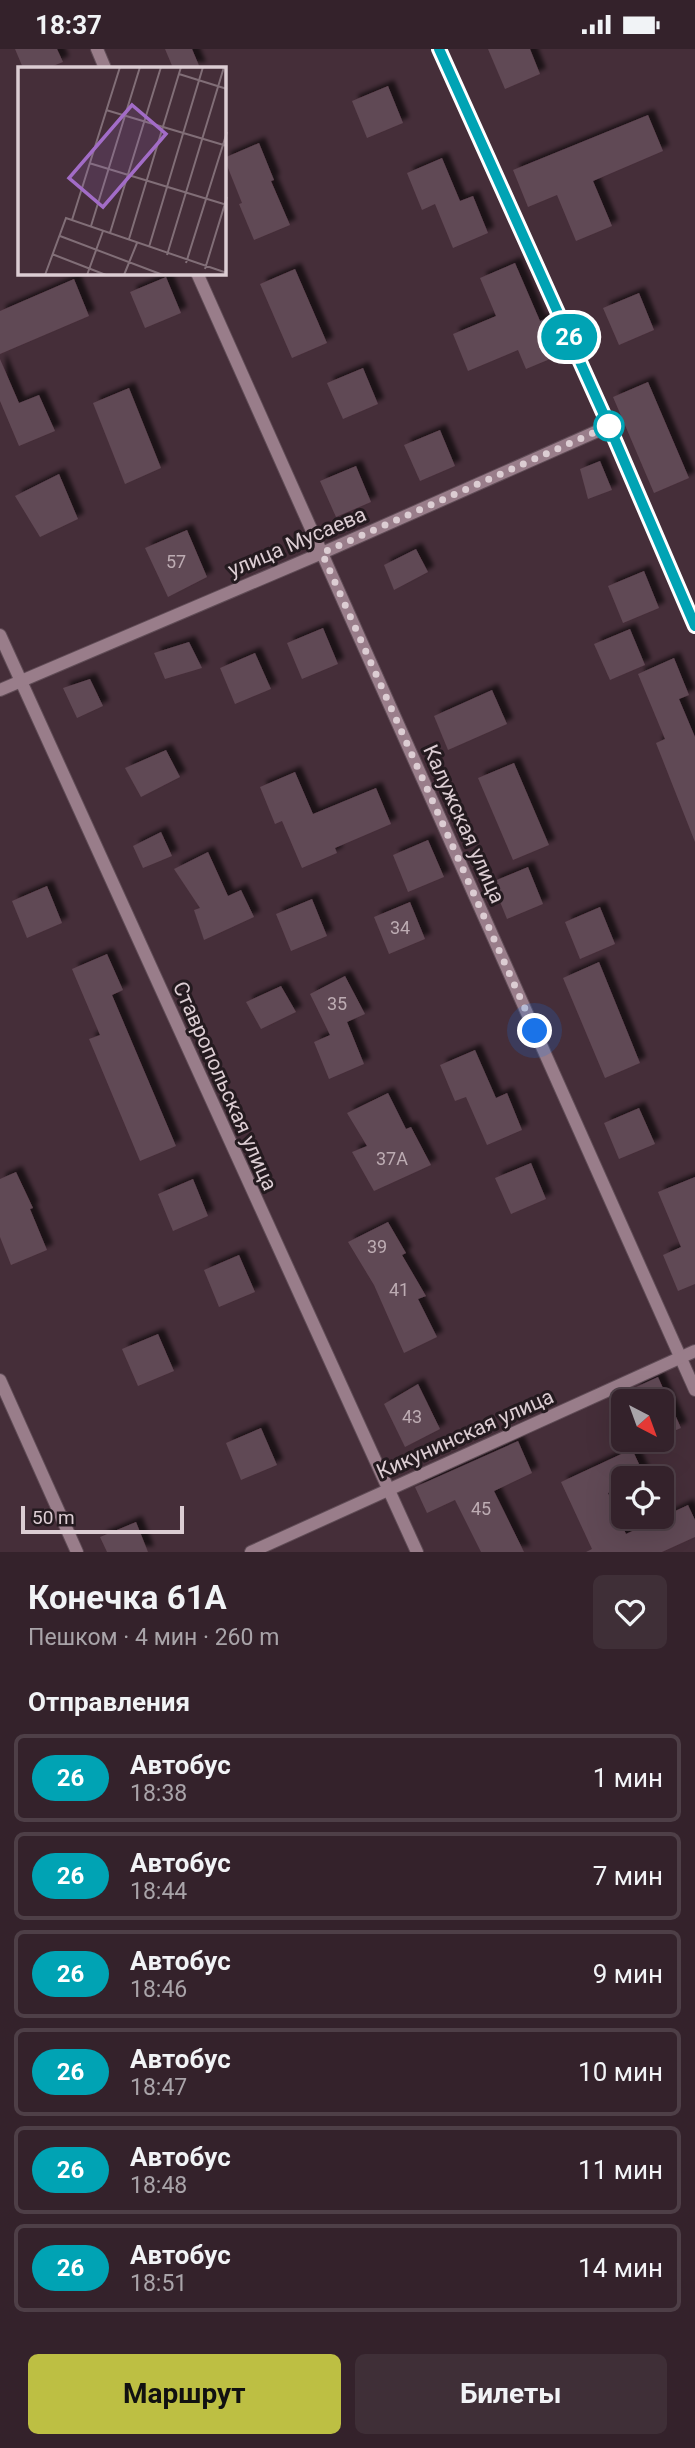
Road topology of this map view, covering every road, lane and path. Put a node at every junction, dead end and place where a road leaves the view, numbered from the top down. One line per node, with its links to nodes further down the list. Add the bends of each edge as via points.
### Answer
1 (97, 49): 3 (street)
2 (439, 49): 5 (street)
3 (105, 67)
4 (198, 275): 6 (street, Калужская улица)
5 (609, 426): 6 (street, улица Мусаева); 7 (street)
6 (322, 553): 9 (street, улица Мусаева); 12 (street, Калужская улица)
7 (695, 626)
8 (0, 635): 9 (street, Ставропольская улица)
9 (20, 681): 10 (street, улица Мусаева); 15 (street, Ставропольская улица)
10 (0, 690)
11 (695, 1352): 12 (street, Кикунинская улица)
12 (681, 1358): 14 (street, Калужская улица); 15 (street, Кикунинская улица)
13 (0, 1380): 16 (street)
14 (695, 1390)
15 (389, 1490): 17 (street, Кикунинская улица); 18 (street, Ставропольская улица)
16 (77, 1552)
17 (251, 1552)
18 (417, 1552)

